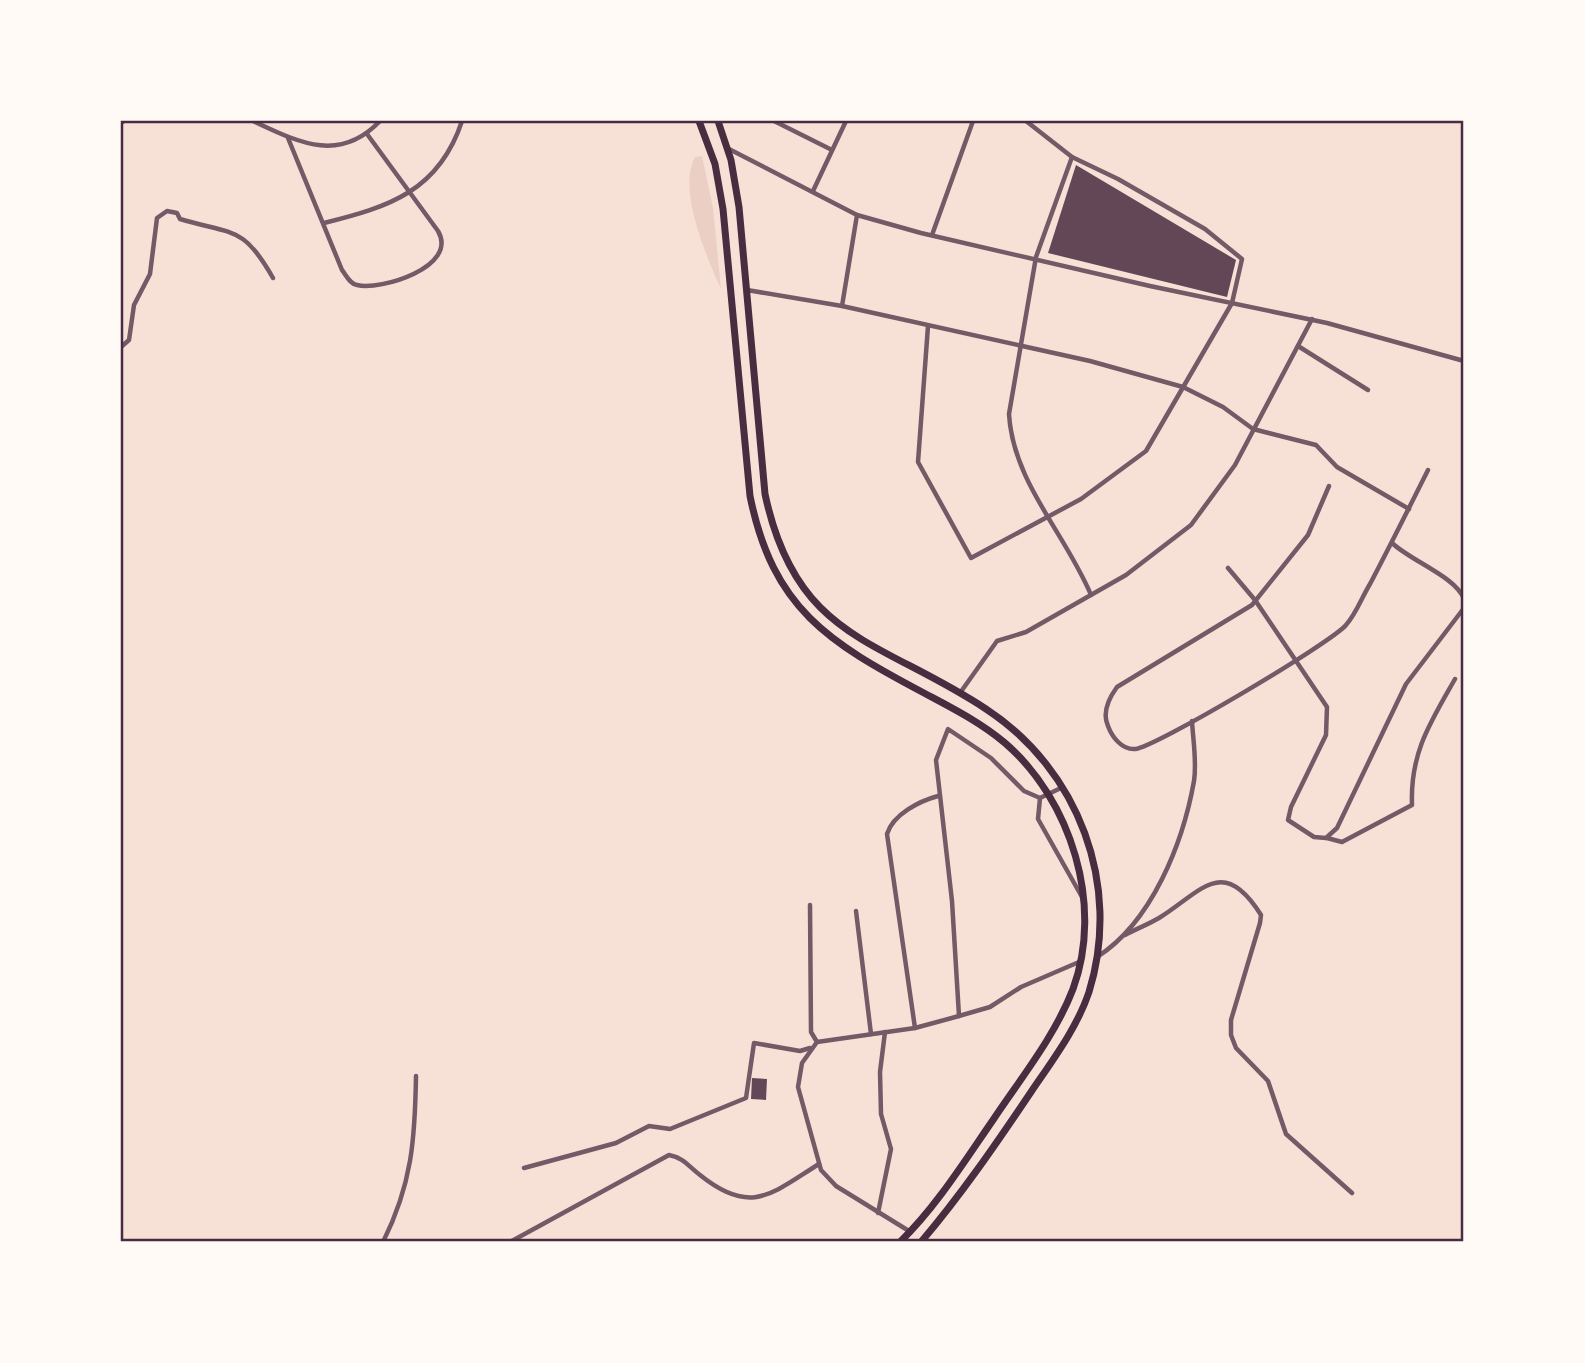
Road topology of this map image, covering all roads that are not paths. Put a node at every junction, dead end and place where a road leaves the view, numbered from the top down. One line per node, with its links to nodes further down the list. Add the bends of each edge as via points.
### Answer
1 (253, 121): 11 (street)
2 (380, 121): 10 (street)
3 (462, 121): 16 (street, via 450,147 424,182)
4 (699, 121): 49 (highway, via 715,164 723,209 750,496 770,562 788,595 818,628 847,650 977,722 1031,768)
5 (718, 121): 12 (highway)
6 (775, 121): 13 (street)
7 (846, 121): 13 (street)
8 (973, 121): 19 (street)
9 (1026, 121): 14 (street)
10 (367, 134): 11 (street, via 335,146); 16 (street)
11 (288, 138): 18 (street)
12 (726, 147): 15 (street); 22 (highway, via 739,207)
13 (832, 150): 15 (street)
14 (1072, 157): 20 (street); 23 (street, via 1205,229 1242,259)
15 (813, 191): 17 (street)
16 (409, 192): 18 (street, via 377,210); 18 (street, via 443,243 434,263 399,278 352,284)
17 (857, 215): 19 (street); 24 (street)
18 (324, 223)
19 (932, 235): 20 (street)
20 (1036, 257): 23 (street); 29 (street)
21 (273, 278): 28 (street, via 248,241 227,229 180,219 167,211 157,218 150,274 134,305 129,340)
22 (747, 290): 24 (street); 46 (highway, via 765,494 784,555 801,586 829,617)
23 (1233, 303): 25 (street); 31 (street)
24 (842, 306): 26 (street)
25 (1312, 319): 27 (street); 30 (street)
26 (929, 326): 29 (street); 37 (street, via 919,462 971,558)
27 (1298, 346): 32 (street); 33 (street)
28 (121, 347)
29 (1018, 347): 31 (street); 37 (street, via 1010,437 1034,494)
30 (1464, 361)
31 (1183, 387): 33 (street); 37 (street, via 1146,451)
32 (1368, 390)
33 (1253, 429): 36 (street, via 1316,445 1337,467); 40 (street, via 1226,480 1191,525 1126,575)
34 (1428, 470): 36 (street)
35 (1329, 486): 42 (street, via 1308,535)
36 (1409, 509): 38 (street)
37 (1051, 518): 40 (street)
38 (1392, 543): 41 (street, via 1405,556 1458,586); 44 (street, via 1345,626)
39 (1228, 568): 42 (street)
40 (1091, 594): 46 (street, via 1026,632 996,641)
41 (1464, 599)
42 (1255, 600): 44 (street); 47 (street, via 1116,687 1106,712 1114,738 1136,749)
43 (1464, 607): 52 (street, via 1406,684 1337,828)
44 (1298, 660): 47 (street); 52 (street, via 1327,707 1328,720 1326,735 1288,820)
45 (1455, 679): 52 (street, via 1421,740 1411,774 1412,805 1342,842)
46 (959, 694): 48 (highway, via 1015,731)
47 (1192, 721): 56 (street, via 1195,778 1184,822 1160,881)
48 (1064, 787): 49 (street); 57 (highway, via 1082,821 1094,860 1099,895)
49 (1051, 794): 51 (street); 53 (highway, via 1067,827)
50 (938, 796): 51 (street, via 937,752 948,729 991,758 1024,791); 59 (street, via 952,901); 60 (street, via 916,804 887,834)
51 (1040, 798): 53 (street, via 1038,819)
52 (1326, 838)
53 (1083, 899): 58 (highway)
54 (810, 905): 63 (street, via 811,1032)
55 (856, 911): 62 (street)
56 (1125, 935): 57 (street); 68 (street, via 1213,883 1228,883 1255,905 1261,915 1231,1020 1231,1035 1268,1081 1286,1134)
57 (1097, 957): 74 (highway, via 1088,994 1057,1053 954,1203)
58 (1080, 961): 59 (street, via 1021,987 990,1007); 70 (highway, via 1073,989 1036,1056 942,1193)
59 (959, 1017): 60 (street)
60 (915, 1028): 61 (street)
61 (885, 1032): 62 (street); 69 (street, via 881,1114 891,1149)
62 (871, 1034): 63 (street)
63 (817, 1042): 64 (street)
64 (812, 1047): 66 (street, via 802,1063 798,1087); 67 (street, via 800,1051 754,1043 746,1098 670,1129 649,1126 616,1143)
65 (416, 1076): 71 (street, via 414,1148 406,1190)
66 (819, 1164): 69 (street, via 836,1186); 72 (street, via 769,1196 733,1198 681,1157 669,1155)
67 (524, 1168)
68 (1352, 1193)
69 (878, 1213): 70 (street)
70 (909, 1231): 73 (highway)
71 (383, 1242)
72 (510, 1242)
73 (900, 1242)
74 (921, 1242)

